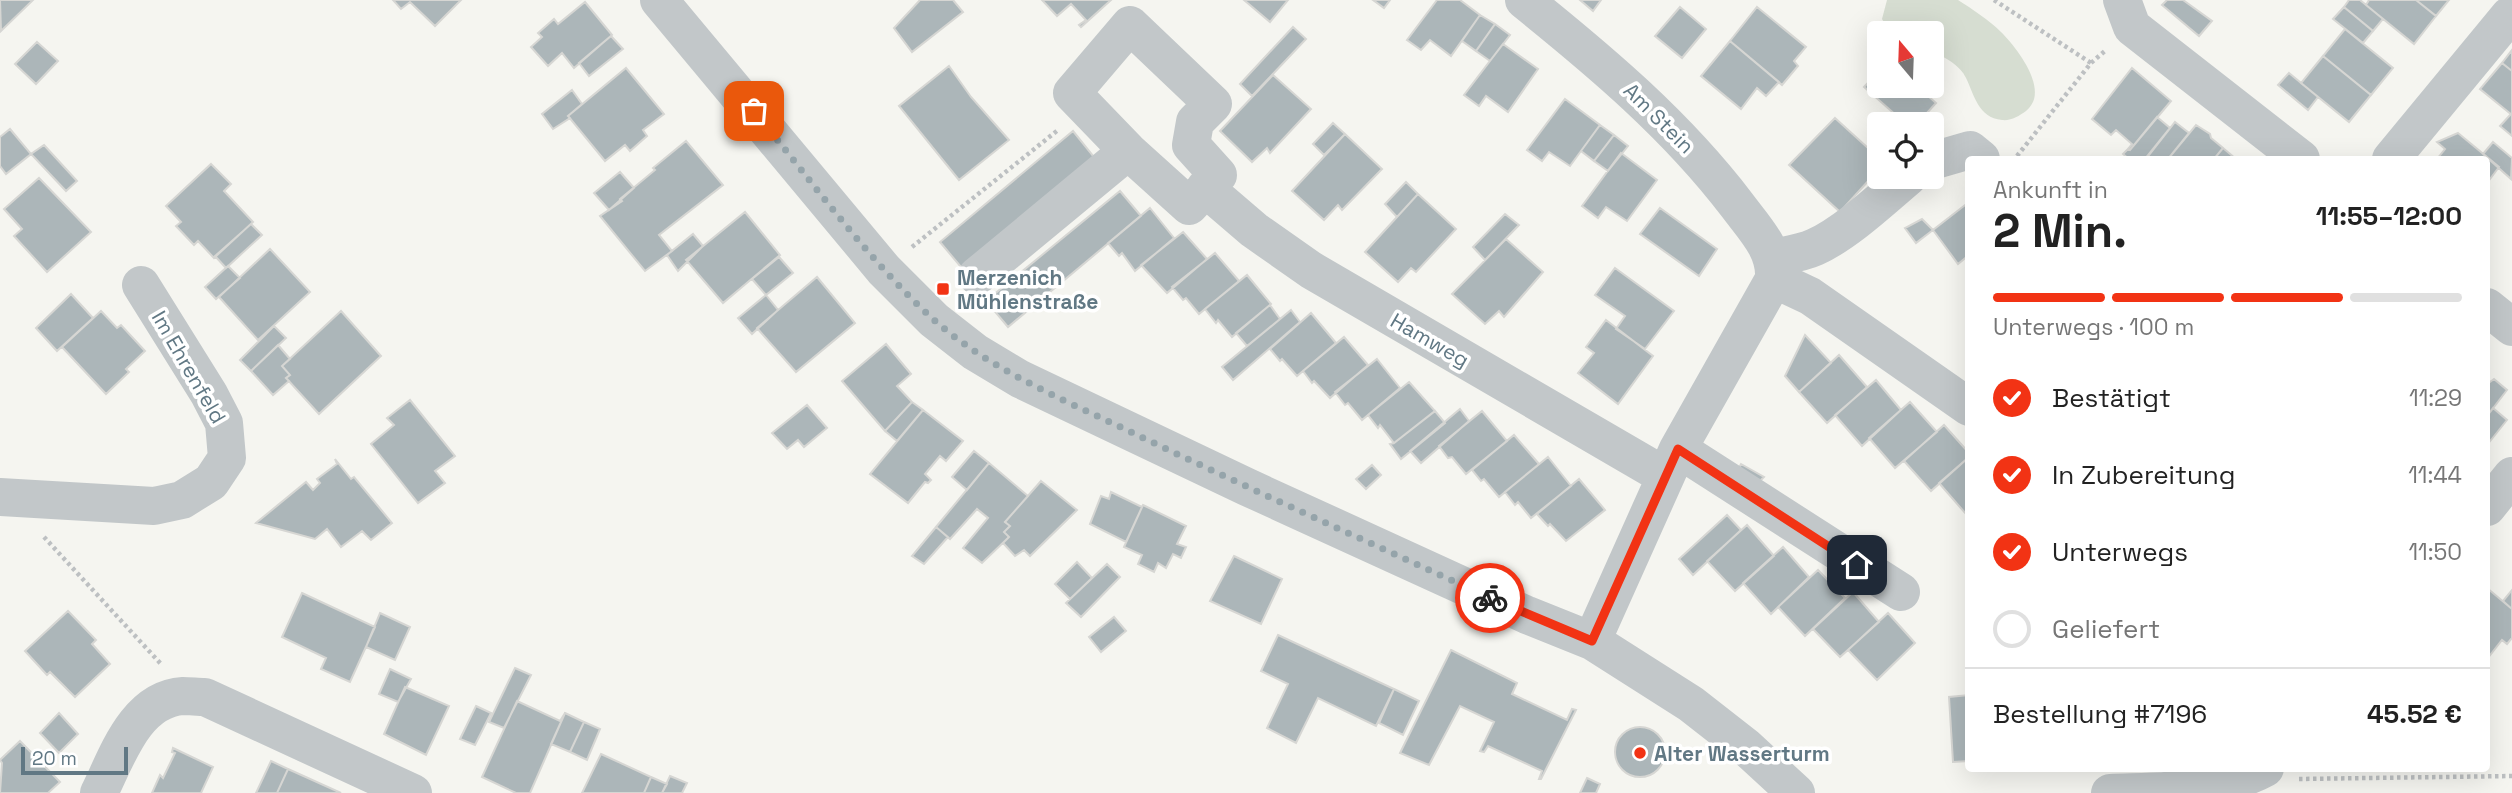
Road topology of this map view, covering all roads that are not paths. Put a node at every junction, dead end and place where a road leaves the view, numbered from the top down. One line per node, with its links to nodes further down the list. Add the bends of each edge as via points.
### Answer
1 (659, 0): 23 (street, via 884,270 934,320 975,352 1020,379 1247,487)
2 (1524, 0): 12 (street, Am Stein, via 1625,83 1680,136 1766,244)
3 (2127, 13): 7 (street)
4 (2509, 16): 8 (street)
5 (1128, 151): 10 (street, via 1189,206); 10 (street, via 1072,93 1130,25 1213,104 1195,122 1191,145 1217,175); 13 (street)
6 (1965, 156): 9 (street)
7 (2297, 156)
8 (2393, 156)
9 (1944, 159)
10 (1205, 188): 18 (street, Hamweg, via 1311,270)
11 (1893, 189): 12 (street, via 1836,234)
12 (1773, 268): 17 (street); 18 (street)
13 (978, 276)
14 (141, 285): 20 (street, Im Ehrenfeld, via 224,423 227,458 211,481 182,500 154,506)
15 (2490, 309): 16 (street)
16 (2512, 327)
17 (1965, 404)
18 (1672, 462): 22 (street); 23 (street)
19 (2512, 476): 21 (street)
20 (6, 497)
21 (2490, 503)
22 (1901, 592)
23 (1592, 641): 27 (street, via 1690,704)
24 (2255, 774): 28 (street, via 2219,787)
25 (100, 793): 26 (street, via 128,735 144,714 181,696 205,697)
26 (412, 793)
27 (1796, 793)
28 (2110, 793)

